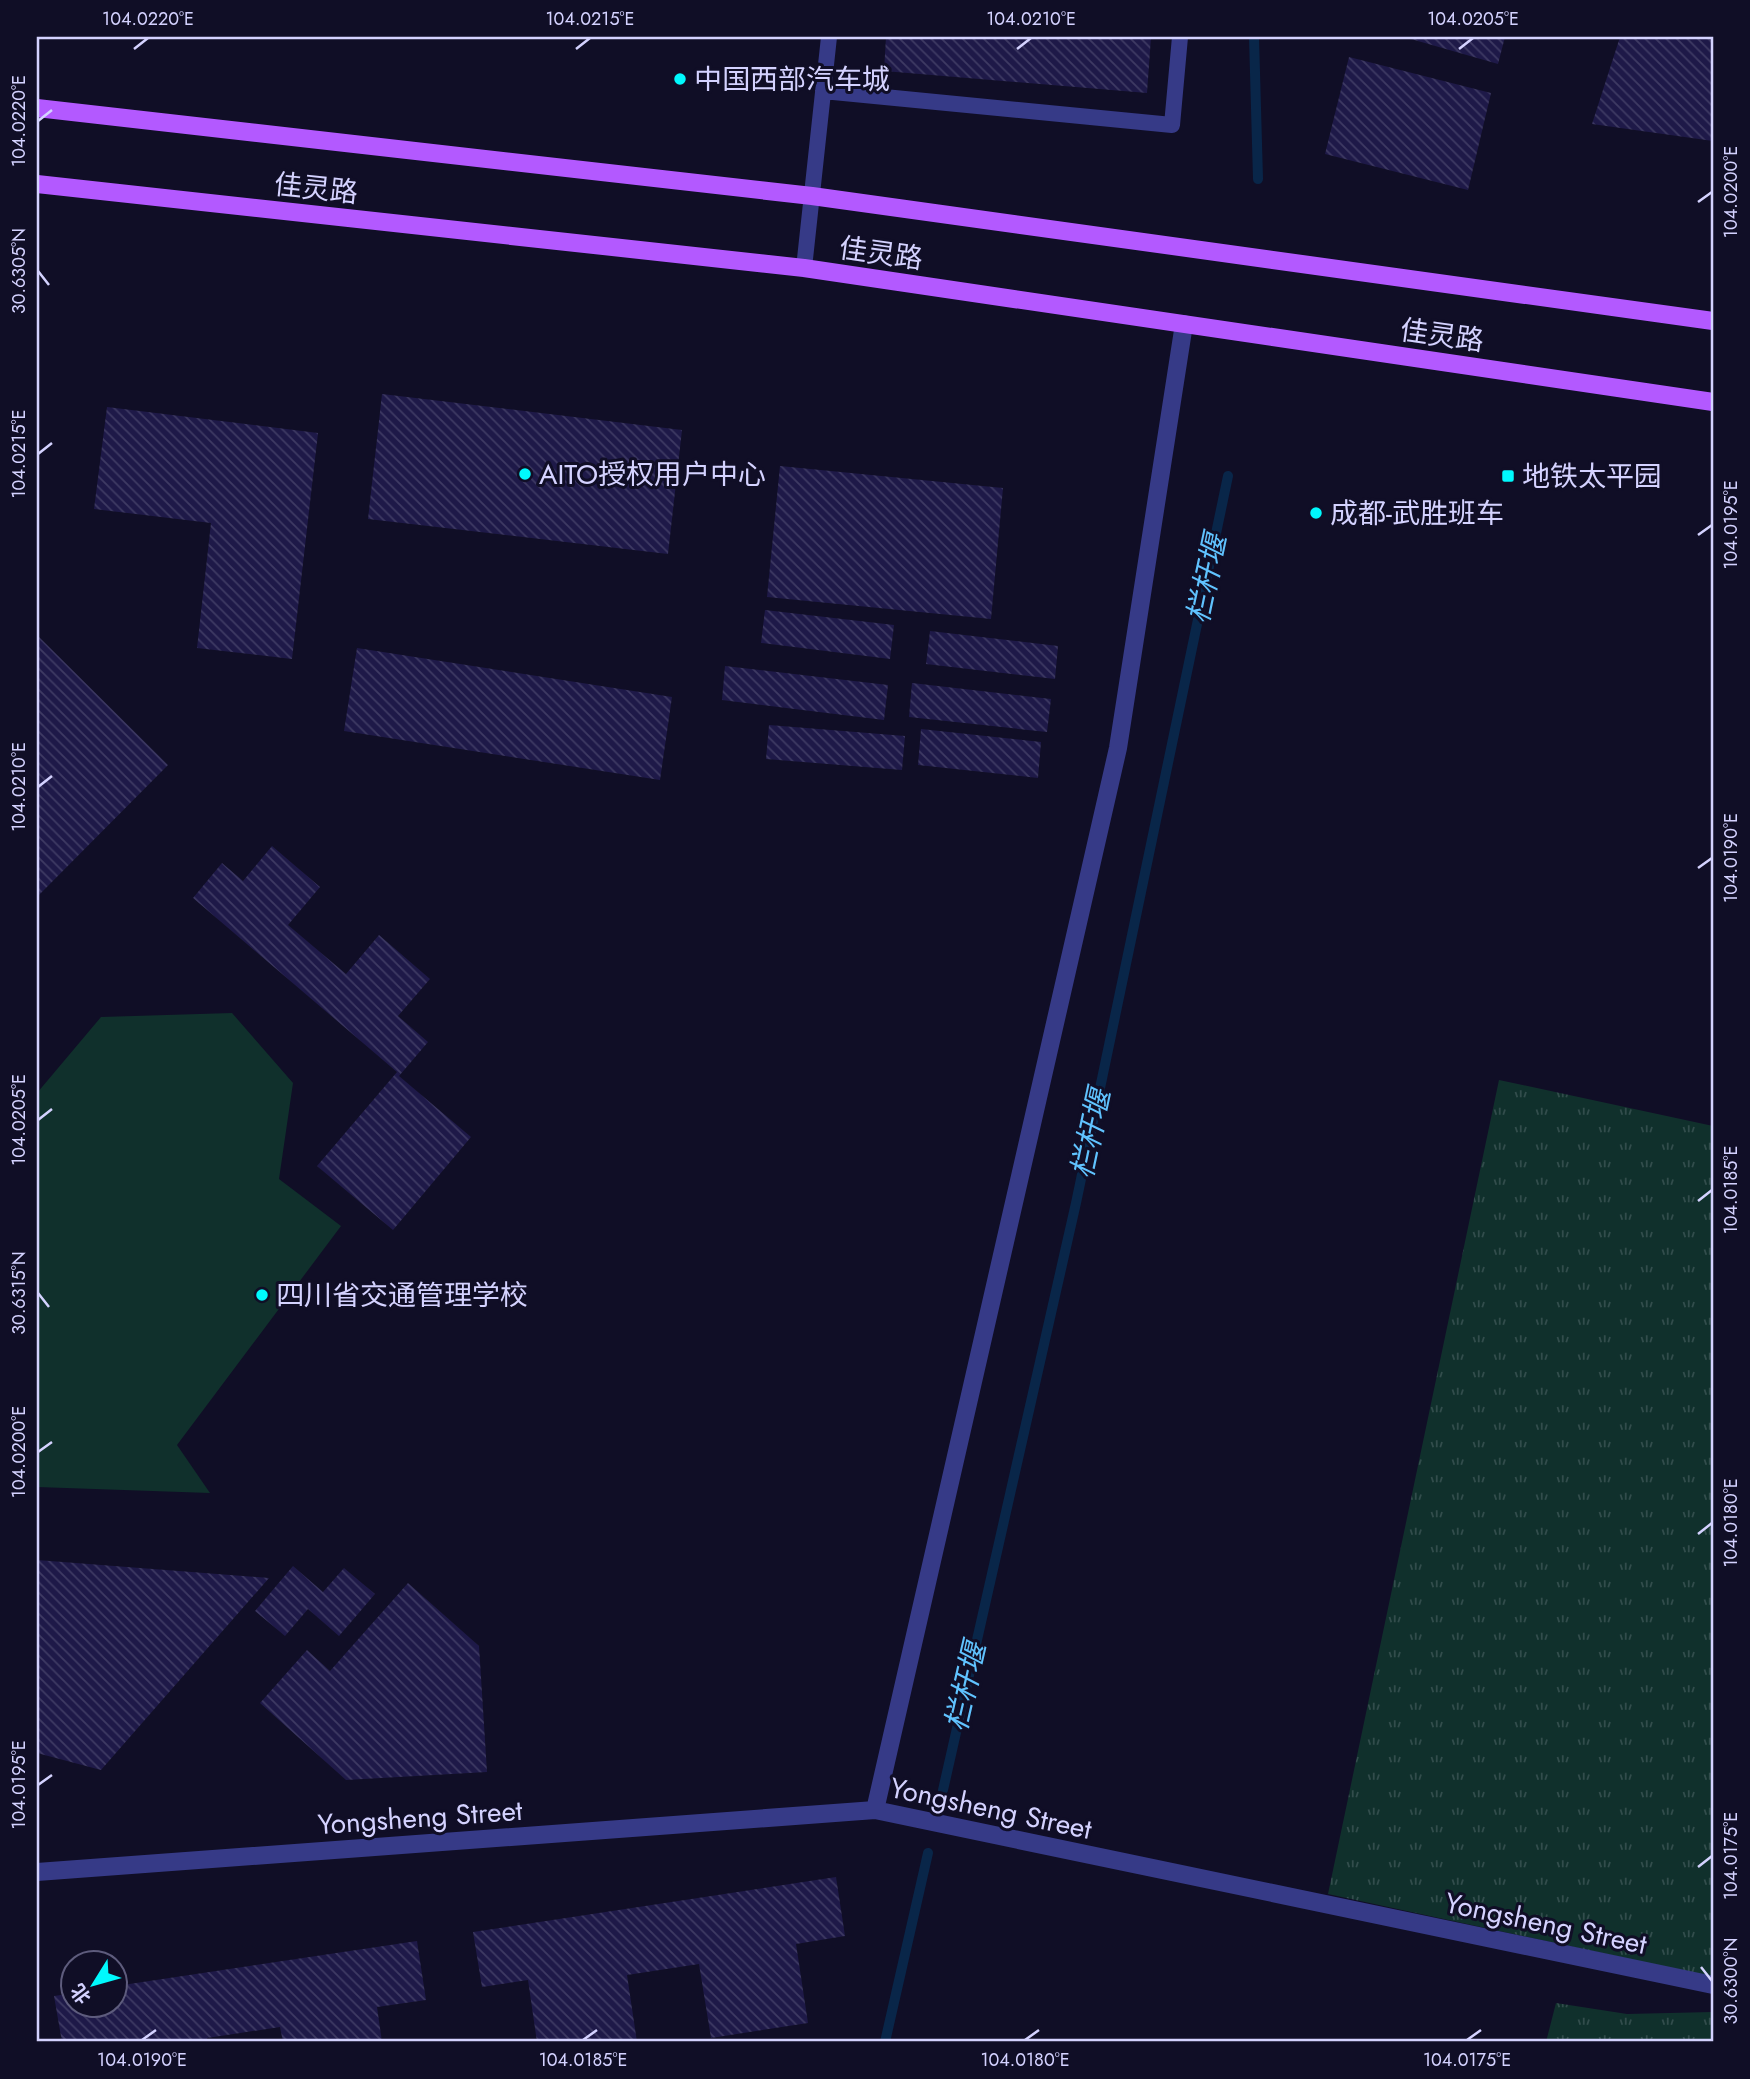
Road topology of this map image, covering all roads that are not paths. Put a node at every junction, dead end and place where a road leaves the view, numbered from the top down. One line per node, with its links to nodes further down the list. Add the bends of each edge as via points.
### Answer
1 (829, 37): 3 (lane)
2 (1180, 37): 3 (lane, via 1172,125)
3 (823, 91): 6 (lane)
4 (37, 108): 6 (main road, 佳灵路)
5 (37, 184): 7 (main road, 佳灵路)
6 (812, 196): 7 (lane); 8 (main road, 佳灵路)
7 (804, 268): 9 (main road, 佳灵路)
8 (1713, 321)
9 (1184, 324): 10 (main road, 佳灵路); 11 (street, via 1118,748)
10 (1713, 402)
11 (875, 1810): 12 (street, Yongsheng Street); 13 (street, Yongsheng Street)
12 (37, 1872)
13 (1713, 1985)

